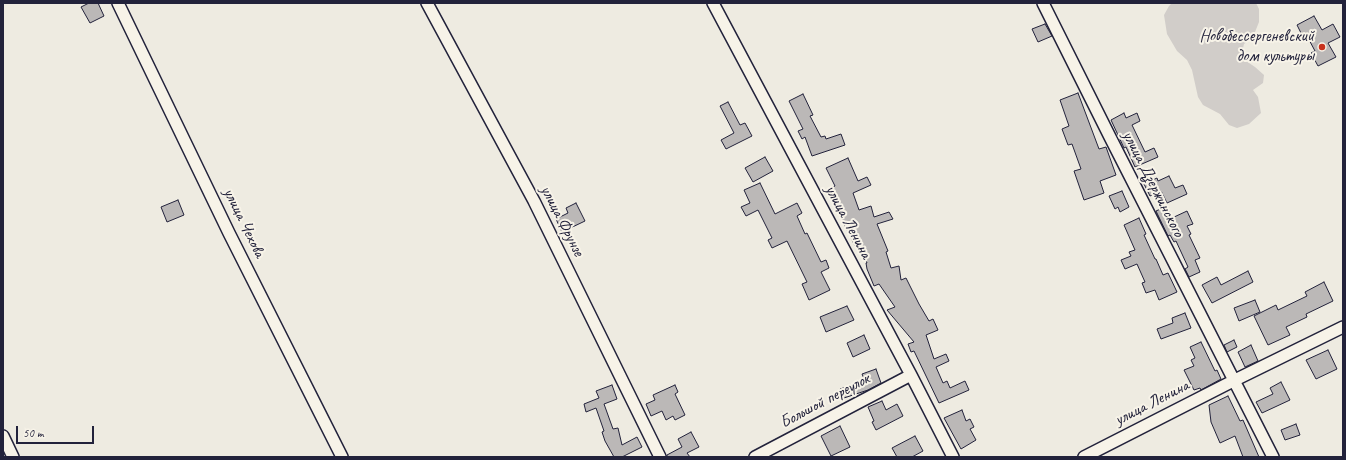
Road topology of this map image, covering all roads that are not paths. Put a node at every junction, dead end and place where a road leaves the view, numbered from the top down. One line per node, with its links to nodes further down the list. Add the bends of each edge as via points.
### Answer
1 (118, 3): 10 (street, улица Чехова, via 229,233)
2 (427, 3): 11 (street, улица Фрунзе, via 534,201)
3 (713, 3): 6 (street, улица Ленина)
4 (1043, 3): 7 (street, улица Дзержинского)
5 (1343, 327): 7 (street)
6 (911, 375): 12 (street, Большой переулок); 13 (street, улица Ленина)
7 (1235, 380): 14 (street, улица Ленина); 15 (street, улица Дзержинского)
8 (3, 436): 9 (street)
9 (13, 457)
10 (342, 457)
11 (660, 457)
12 (755, 457)
13 (953, 457)
14 (1084, 457)
15 (1273, 457)

